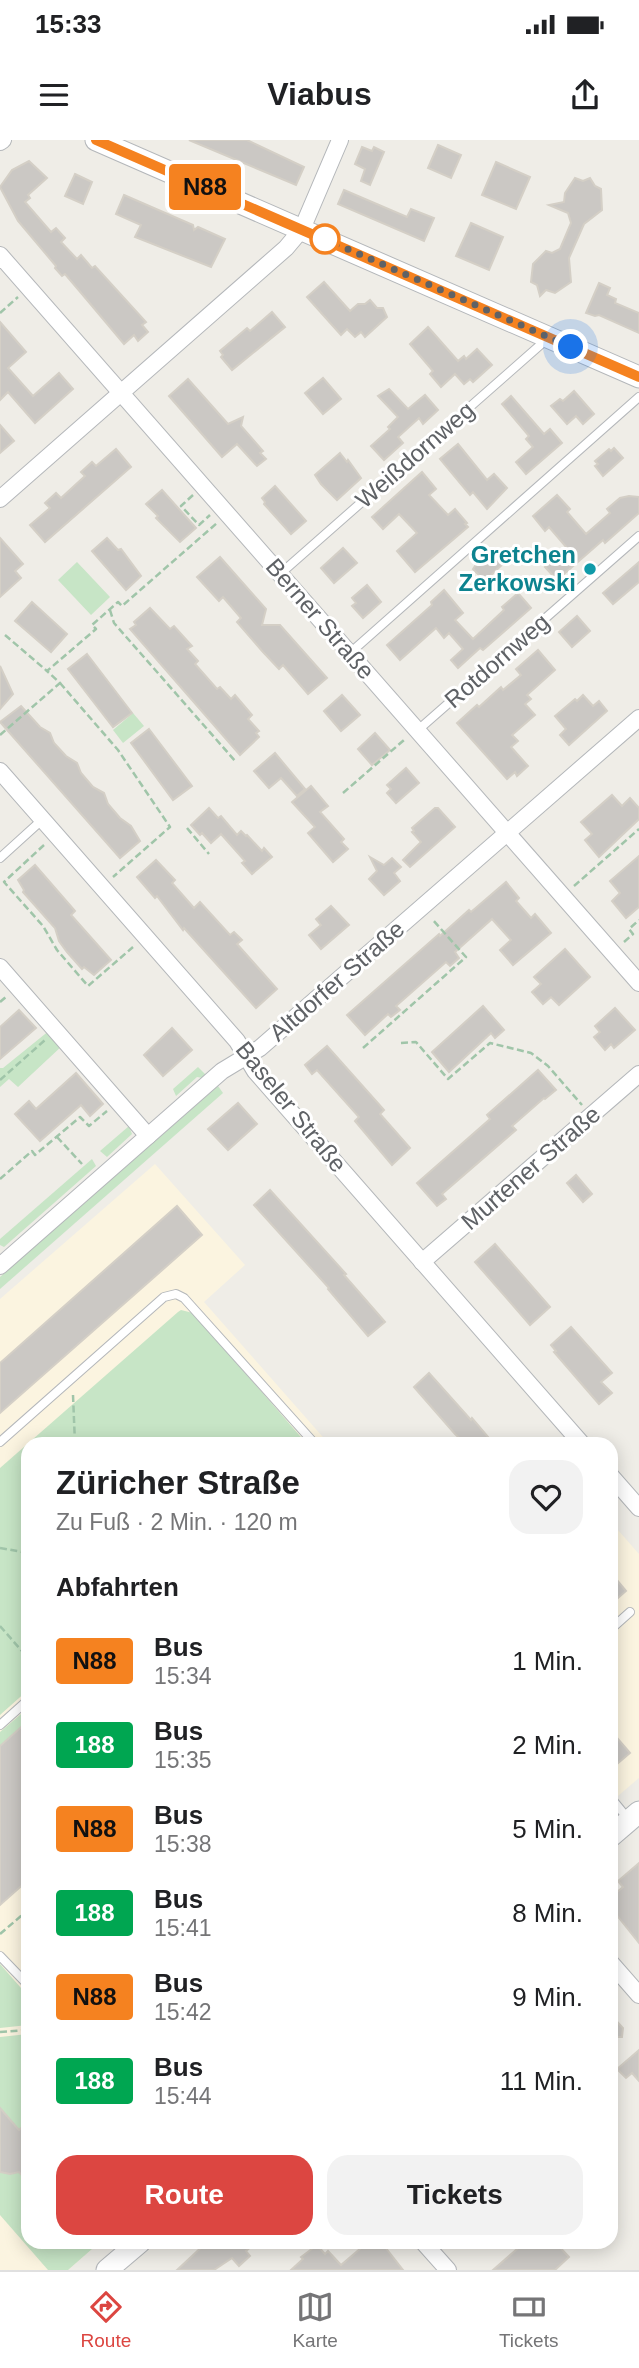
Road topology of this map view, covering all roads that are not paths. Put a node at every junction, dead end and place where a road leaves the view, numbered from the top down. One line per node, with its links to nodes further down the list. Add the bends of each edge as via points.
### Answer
1 (96, 140): 3 (street)
2 (340, 140): 3 (street)
3 (302, 229): 5 (street); 7 (street)
4 (0, 255): 7 (street, Berner Straße)
5 (549, 337): 6 (street); 11 (lane, Weißdornweg)
6 (639, 377)
7 (121, 393): 9 (street); 11 (street, Berner Straße)
8 (639, 397): 12 (lane)
9 (0, 499)
10 (639, 536): 14 (lane, Rotdornweg)
11 (280, 574): 12 (street, Berner Straße)
12 (350, 653): 14 (street, Berner Straße)
13 (639, 718): 17 (street, Altdorfer Straße)
14 (412, 735): 17 (street, Berner Straße)
15 (0, 771): 16 (street, Baseler Straße)
16 (43, 819): 18 (lane); 21 (street, Baseler Straße, via 160,950)
17 (508, 833): 20 (street, Berner Straße); 21 (street, Altdorfer Straße)
18 (0, 858)
19 (0, 967): 23 (street)
20 (639, 983)
21 (246, 1057): 23 (street, Altdorfer Straße, via 222,1071); 24 (street, Baseler Straße)
22 (639, 1074): 24 (street, Murtener Straße)
23 (148, 1136): 25 (street, Altdorfer Straße)
24 (422, 1262): 27 (street, Baseler Straße)
25 (1, 1263)
26 (309, 1437): 28 (lane, via 176,1294 164,1297)
27 (576, 1437)
28 (0, 1441)
29 (618, 1484): 30 (street)
30 (639, 1508)
31 (630, 1612): 32 (lane)
32 (618, 1623)
33 (21, 1706): 34 (lane)
34 (0, 1725)
35 (618, 1803): 36 (lane)
36 (634, 1816): 37 (street)
37 (618, 1830)
38 (0, 1956): 40 (lane)
39 (618, 1971): 41 (street)
40 (21, 1978)
41 (639, 1995)
42 (132, 2249): 44 (street)
43 (429, 2249): 45 (street)
44 (107, 2270)
45 (448, 2270)

